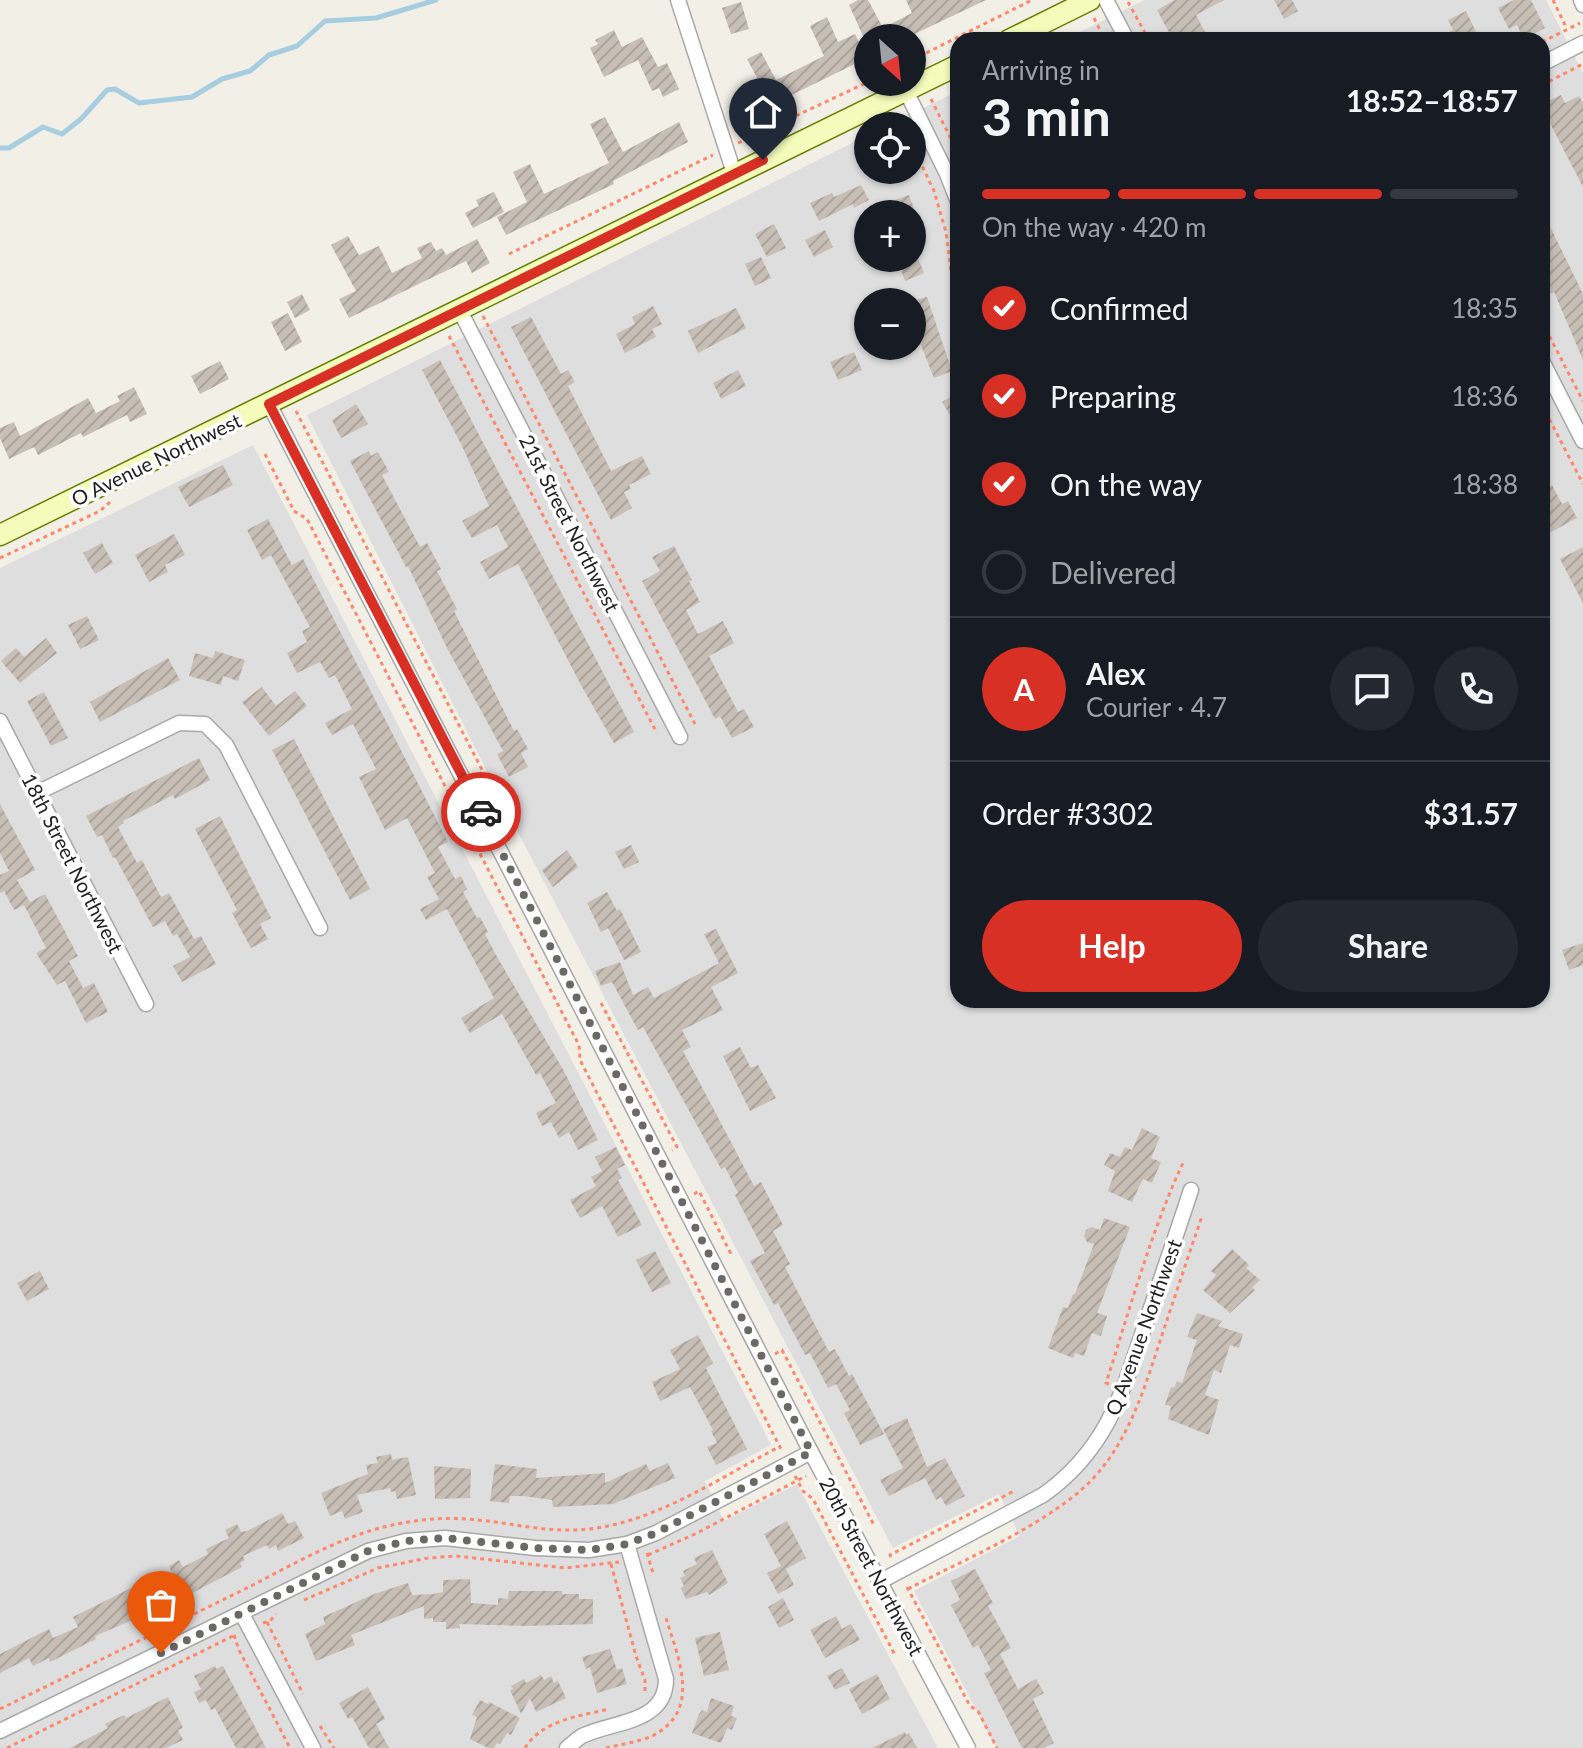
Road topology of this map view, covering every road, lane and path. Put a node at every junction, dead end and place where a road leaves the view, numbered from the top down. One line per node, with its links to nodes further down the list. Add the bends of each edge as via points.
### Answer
1 (678, 0): 31 (street)
2 (1032, 0): 10 (path)
3 (1106, 0): 13 (street)
4 (1553, 0): 9 (path)
5 (1130, 1): 6 (path); 14 (path)
6 (1121, 6)
7 (1092, 9): 11 (street); 12 (path)
8 (1580, 23): 9 (path)
9 (1568, 29): 15 (path); 16 (path)
10 (968, 32)
11 (1030, 32)
12 (1102, 32)
13 (1123, 32)
14 (1145, 32)
15 (1550, 38)
16 (1577, 40): 19 (street)
17 (950, 41): 18 (path)
18 (926, 53)
19 (1550, 59)
20 (1583, 64): 23 (path)
21 (950, 69): 22 (street, O Avenue Northwest)
22 (926, 81)
23 (1550, 81)
24 (854, 89): 29 (path)
25 (929, 94): 28 (path)
26 (896, 96): 31 (street, O Avenue Northwest)
27 (908, 96): 33 (street)
28 (950, 137)
29 (735, 144)
30 (716, 153): 34 (path)
31 (734, 173): 36 (street, O Avenue Northwest)
32 (926, 174): 35 (path, via 946,232)
33 (950, 182)
34 (509, 254)
35 (950, 263)
36 (459, 309): 42 (street, O Avenue Northwest); 52 (street, 21st Street Northwest)
37 (482, 312): 50 (path)
38 (449, 336): 51 (path)
39 (1550, 337): 41 (path)
40 (1550, 377): 45 (street)
41 (1583, 401)
42 (269, 404): 48 (street, O Avenue Northwest); 65 (street, 20th Street Northwest)
43 (292, 404): 53 (path)
44 (1550, 420): 47 (path)
45 (1583, 441)
46 (265, 454): 66 (path, via 294,511 315,533)
47 (1583, 484)
48 (0, 535)
49 (0, 721): 54 (street, 18th Street Northwest)
50 (695, 724)
51 (657, 733)
52 (680, 737)
53 (491, 787)
54 (37, 793): 55 (street, via 179,723 205,724 226,745); 57 (street, 18th Street Northwest)
55 (320, 928)
56 (601, 1003): 58 (path)
57 (146, 1004)
58 (677, 1147)
59 (1183, 1163): 64 (path, via 1106,1383)
60 (1191, 1190): 64 (street, Q Avenue Northwest)
61 (699, 1191): 62 (path)
62 (731, 1254)
63 (782, 1350): 71 (path)
64 (1124, 1389): 78 (street, Q Avenue Northwest, via 1108,1426 1060,1483)
65 (811, 1452): 72 (street); 78 (street, 20th Street Northwest)
66 (784, 1454)
67 (793, 1472): 69 (path)
68 (809, 1474): 69 (path)
69 (797, 1480): 75 (path); 86 (path, via 813,1499)
70 (1016, 1490): 74 (path)
71 (875, 1527)
72 (627, 1544): 82 (street, via 589,1550 445,1538 406,1541 368,1551); 97 (street, via 666,1690 642,1717 580,1736)
73 (609, 1557): 77 (path)
74 (891, 1557)
75 (642, 1558)
76 (619, 1562): 77 (path)
77 (611, 1565): 80 (path, via 565,1568 456,1556 428,1558 378,1568); 87 (path, via 645,1680 645,1694)
78 (881, 1581): 98 (street, 20th Street Northwest)
79 (907, 1587): 99 (path)
80 (302, 1601)
81 (277, 1613): 84 (path)
82 (242, 1614): 91 (street); 94 (street)
83 (264, 1615): 84 (path)
84 (267, 1622): 85 (path); 88 (path)
85 (261, 1624)
86 (895, 1655)
87 (639, 1700)
88 (306, 1701)
89 (617, 1708): 96 (path, via 558,1722 535,1734)
90 (314, 1717): 95 (path)
91 (0, 1731)
92 (7, 1748): 93 (path, via 234,1635)
93 (290, 1748)
94 (313, 1748)
95 (334, 1748)
96 (525, 1748)
97 (567, 1748)
98 (968, 1748)
99 (997, 1748)

